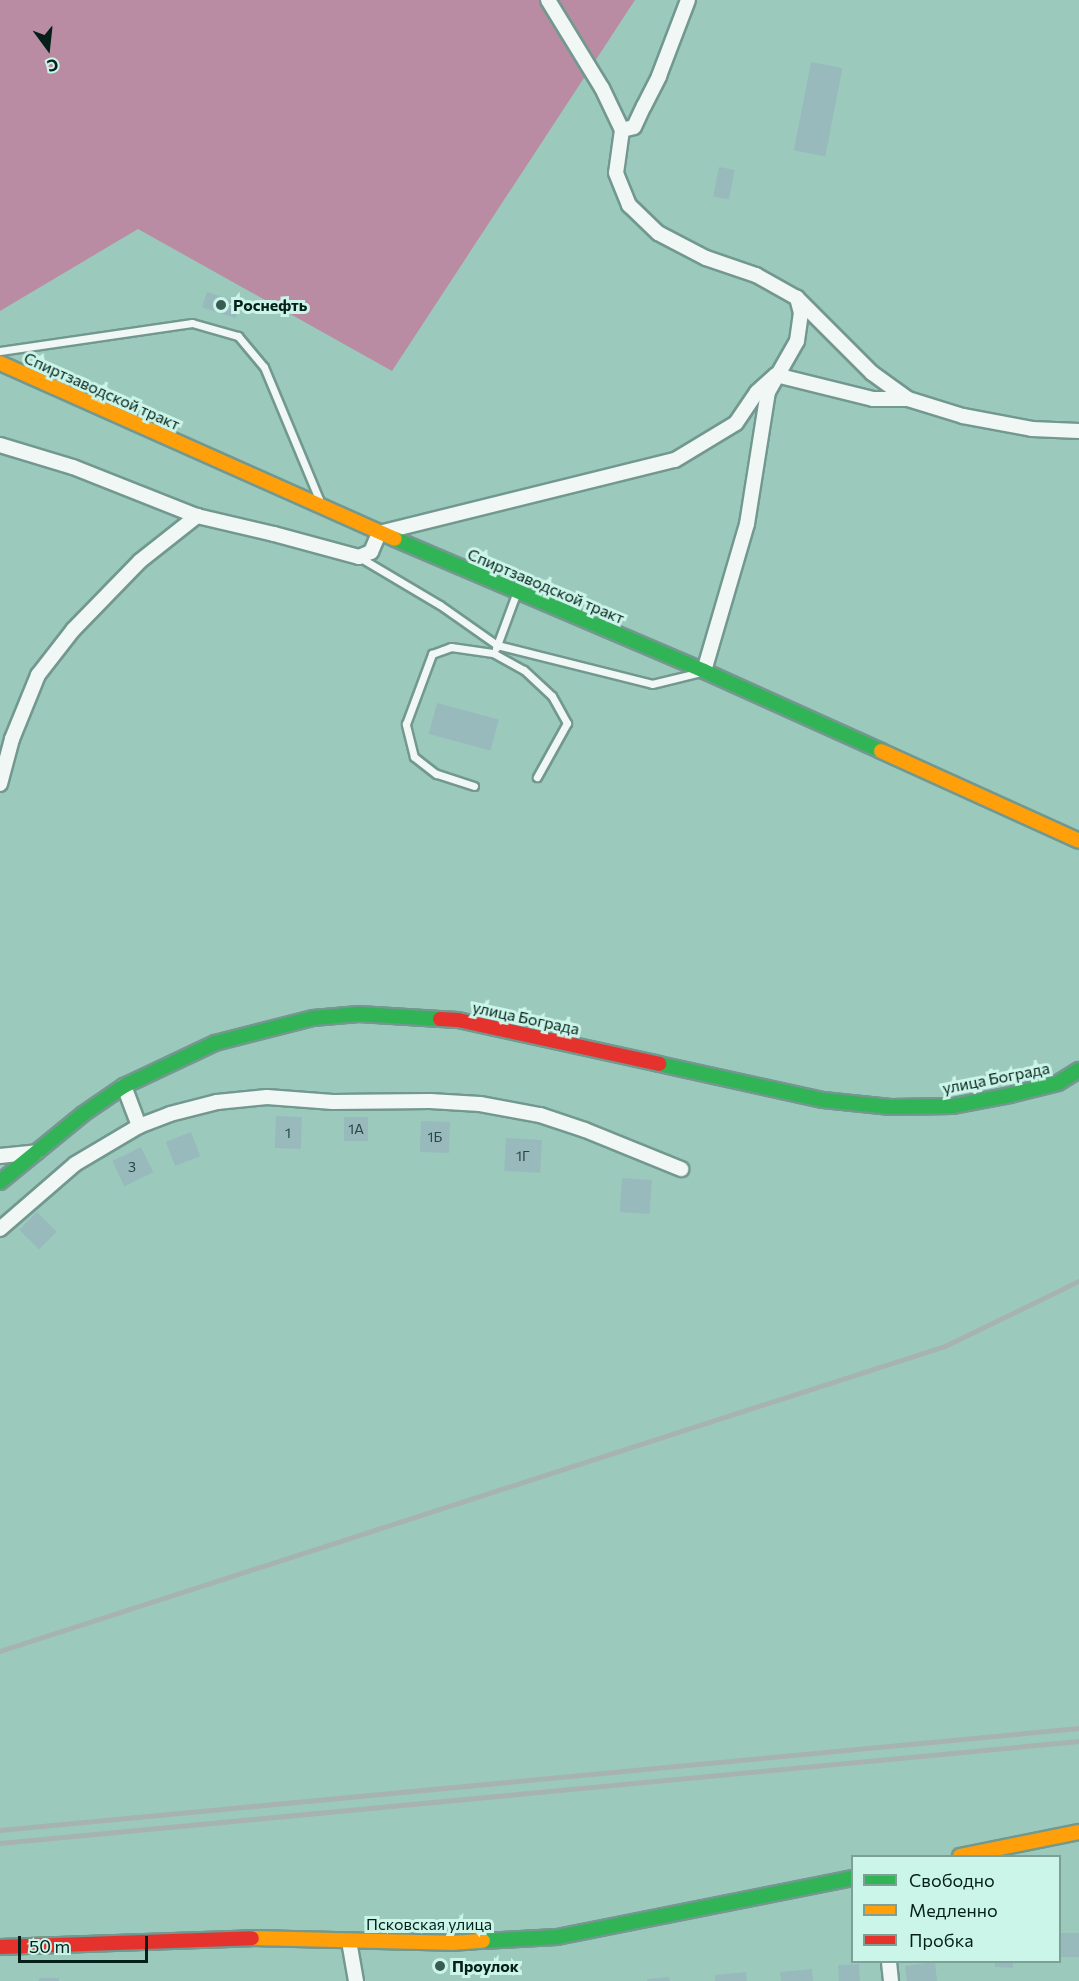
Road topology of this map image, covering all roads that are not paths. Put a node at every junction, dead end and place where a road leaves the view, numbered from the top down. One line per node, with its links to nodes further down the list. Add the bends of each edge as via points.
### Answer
1 (548, 0): 3 (street, via 602,88)
2 (688, 0): 3 (street, via 659,76 634,127)
3 (622, 130): 4 (street, via 616,173 629,205 658,233)
4 (797, 298): 7 (street, via 801,313 797,341); 8 (street, via 872,373)
5 (0, 351): 11 (lane, via 192,322 238,336 264,367)
6 (0, 363): 11 (main road, Спиртзаводской тракт)
7 (776, 375): 8 (street, via 873,399); 13 (street, via 757,392 736,423 675,460); 18 (street, via 763,414 747,524)
8 (908, 399): 9 (street, via 1032,429)
9 (1079, 431)
10 (0, 445): 12 (street, via 73,467)
11 (323, 509): 13 (main road, Спиртзаводской тракт)
12 (197, 516): 14 (street); 20 (street, via 140,561 73,630 38,675 12,739)
13 (379, 533): 14 (street, via 371,552); 15 (main road, Спиртзаводской тракт)
14 (359, 557): 16 (lane, via 440,605)
15 (517, 592): 16 (lane); 18 (main road, Спиртзаводской тракт)
16 (497, 645): 17 (lane); 18 (lane, via 652,684)
17 (493, 653): 19 (lane, via 524,670 552,696 567,723); 21 (lane, via 451,648 432,654 406,724 414,757 436,774)
18 (704, 672): 22 (main road, Спиртзаводской тракт)
19 (537, 777)
20 (0, 784)
21 (474, 786)
22 (1079, 841)
23 (1079, 1070): 24 (main road, улица Бограда, via 1058,1083 1010,1095 953,1106 891,1107 823,1100 458,1020 359,1014 313,1018 215,1043)
24 (124, 1086): 25 (street); 26 (main road, улица Бограда, via 82,1114)
25 (138, 1126): 28 (street, via 217,1102 267,1097 480,1104 540,1115); 30 (street, via 75,1164)
26 (37, 1152): 27 (street); 29 (main road, улица Бограда)
27 (0, 1156)
28 (681, 1169)
29 (0, 1182)
30 (0, 1229)
31 (1079, 1832): 32 (main road)
32 (970, 1855)
33 (851, 1878): 34 (main road, Псковская улица, via 557,1937 451,1943)
34 (349, 1941): 35 (main road, Псковская улица, via 231,1937); 37 (street)
35 (0, 1947)
36 (889, 1963): 38 (street)
37 (356, 1981)
38 (891, 1981)

